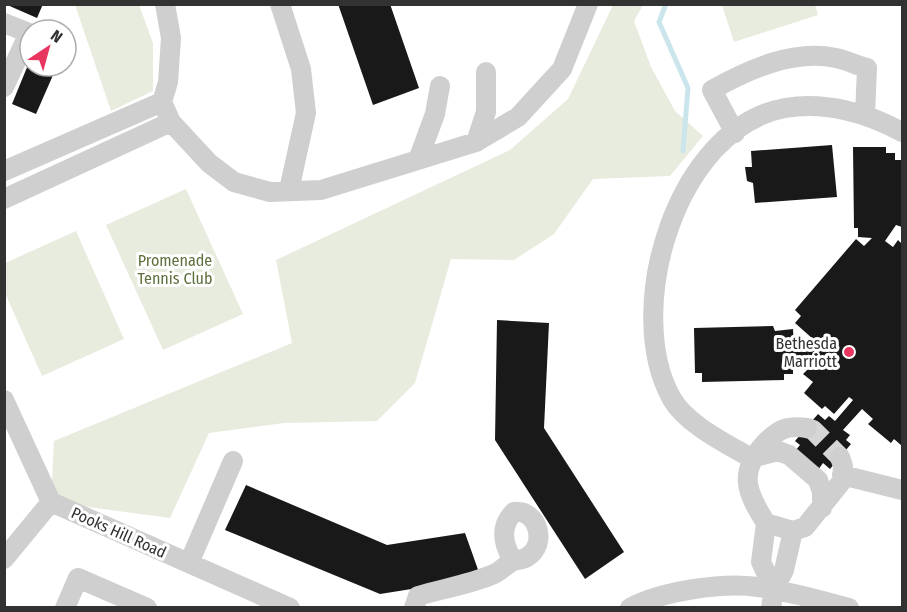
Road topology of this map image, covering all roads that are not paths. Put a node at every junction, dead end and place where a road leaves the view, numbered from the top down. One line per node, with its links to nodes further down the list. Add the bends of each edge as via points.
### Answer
1 (165, 4): 8 (street, via 171,38 168,82)
2 (280, 4): 16 (street, via 301,69 306,113)
3 (588, 4): 13 (street, via 562,69 518,117)
4 (4, 23): 7 (street, via 29,33)
5 (486, 72): 13 (street, via 486,112)
6 (440, 86): 14 (street, via 435,114)
7 (4, 87)
8 (162, 102): 10 (street); 15 (street)
9 (865, 115): 11 (street); 12 (street, via 832,107 784,108); 12 (street, via 867,68 834,57 792,58 744,72 712,90)
10 (171, 122): 16 (street, via 234,182 270,192); 17 (street)
11 (903, 132)
12 (735, 133): 20 (street, via 698,171 677,205 662,247 652,310 656,356 672,400 705,432)
13 (476, 142): 14 (street)
14 (418, 160): 16 (street, via 321,189)
15 (4, 171)
16 (289, 190)
17 (4, 199)
18 (4, 400): 23 (street, Pooks Hill Road)
19 (807, 428): 20 (street, via 778,430)
20 (752, 458): 24 (street, via 778,451 789,455 818,480); 25 (street, via 747,472 748,489)
21 (233, 461): 29 (street)
22 (903, 490): 24 (street, via 841,466 842,481)
23 (51, 502): 27 (street); 29 (street, Pooks Hill Road)
24 (822, 508): 26 (street, via 805,527)
25 (766, 523): 26 (street); 30 (street, via 761,562)
26 (793, 531): 30 (street, via 784,570)
27 (4, 560)
28 (513, 561): 35 (street, via 495,574 418,596)
29 (189, 563): 31 (street, Pooks Hill Road)
30 (772, 598): 36 (street, via 737,586 670,593); 37 (street)
31 (254, 601): 34 (street, Pooks Hill Road)
32 (65, 608): 33 (street, via 78,578)
33 (147, 608)
34 (290, 608)
35 (414, 608)
36 (630, 608)
37 (849, 608)

